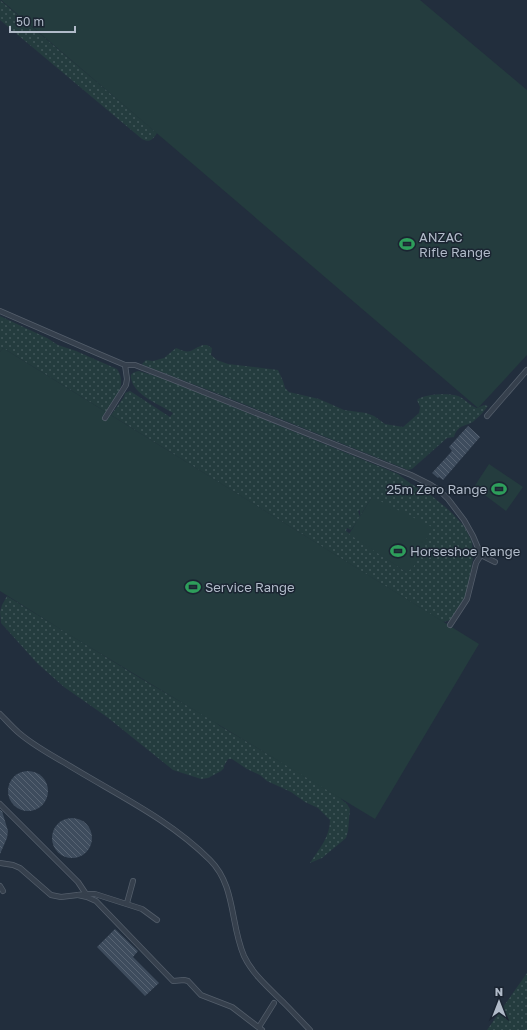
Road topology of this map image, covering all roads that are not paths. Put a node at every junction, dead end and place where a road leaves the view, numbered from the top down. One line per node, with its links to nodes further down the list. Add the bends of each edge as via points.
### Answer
1 (0, 311): 2 (lane)
2 (125, 365): 5 (lane, via 126,385); 6 (lane, via 171,379 428,483 440,491 464,520)
3 (527, 370): 4 (lane)
4 (487, 416)
5 (105, 418)
6 (481, 555): 7 (lane); 8 (lane, via 476,563 467,599)
7 (495, 562)
8 (450, 625)
9 (0, 714): 19 (lane, via 42,749 178,831 212,862 228,890 244,956 266,986)
10 (0, 804): 13 (lane, via 78,882)
11 (0, 863): 14 (lane, via 13,864 20,868 51,895)
12 (133, 881): 15 (lane)
13 (86, 894): 14 (lane); 15 (lane)
14 (78, 895): 18 (lane, via 96,902 173,980 188,981 201,995 229,1005)
15 (127, 903): 16 (lane, via 146,910)
16 (157, 920)
17 (274, 1003): 18 (lane)
18 (260, 1028)
19 (310, 1030)

